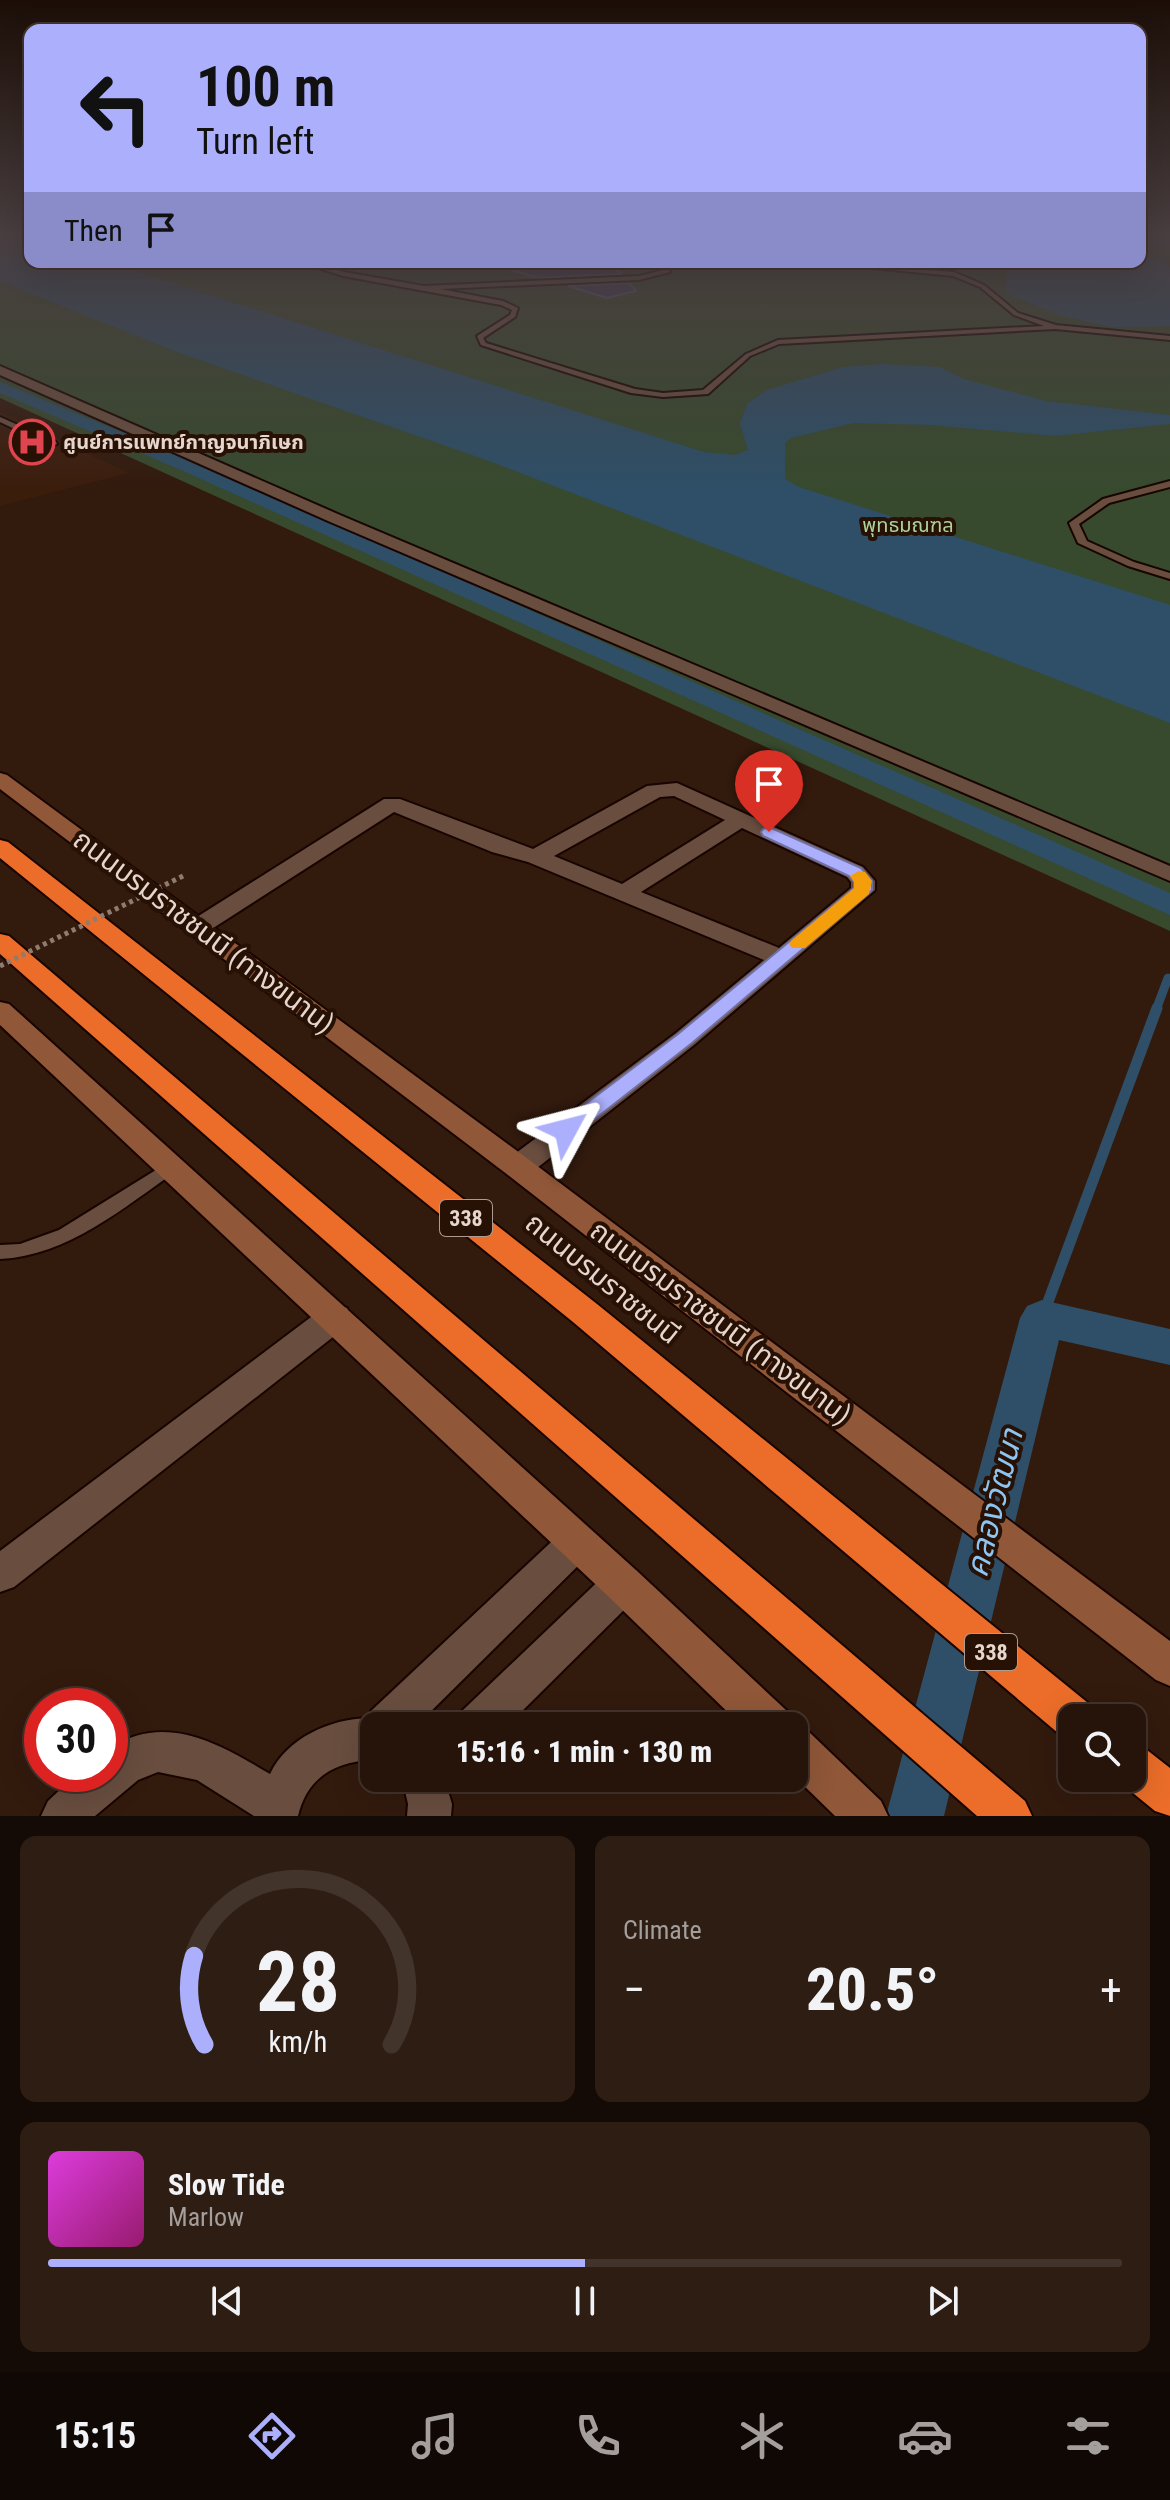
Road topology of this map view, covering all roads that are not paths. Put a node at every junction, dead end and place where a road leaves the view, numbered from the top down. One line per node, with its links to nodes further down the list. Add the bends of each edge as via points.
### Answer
1 (509, 319): 3 (lane, via 479,337 483,344 634,391 663,395 705,392 748,355 778,342)
2 (1030, 319): 3 (lane)
3 (1055, 327): 4 (lane)
4 (1170, 338)
5 (0, 370): 14 (street)
6 (3, 422): 7 (lane)
7 (53, 444)
8 (1170, 484): 9 (lane, via 1106,501 1074,523 1083,543)
9 (1170, 576)
10 (0, 779): 16 (main road, ถนนบรมราชชนนี (ทางขนาน))
11 (741, 819): 13 (street, via 668,788); 15 (street); 18 (street, via 855,872 863,881 863,890)
12 (0, 847): 28 (highway, ถนนบรมราชชนนี / 338, via 585,1313)
13 (536, 857): 15 (street); 16 (street, via 392,804)
14 (1170, 874)
15 (623, 893): 18 (street)
16 (198, 927): 21 (main road, ถนนบรมราชชนนี (ทางขนาน))
17 (0, 941): 41 (highway)
18 (782, 958): 21 (street)
19 (0, 1010): 20 (main road)
20 (172, 1166): 22 (lane, via 44,1246); 23 (main road)
21 (518, 1167): 27 (main road, ถนนบรมราชชนนี (ทางขนาน))
22 (0, 1252)
23 (335, 1317): 24 (main road); 25 (street)
24 (577, 1542): 26 (main road); 29 (street)
25 (0, 1574)
26 (623, 1584): 30 (street); 31 (main road)
27 (1170, 1666)
28 (1058, 1706)
29 (401, 1712)
30 (491, 1712)
31 (757, 1712)
32 (360, 1738): 37 (street, via 327,1745 306,1760 290,1779)
33 (808, 1760): 38 (main road)
34 (1146, 1776): 36 (highway)
35 (427, 1792): 40 (street)
36 (1170, 1796)
37 (277, 1809): 39 (street, via 200,1761 175,1752 140,1754)
38 (862, 1812)
39 (63, 1816)
40 (429, 1816)
41 (1010, 1816)

